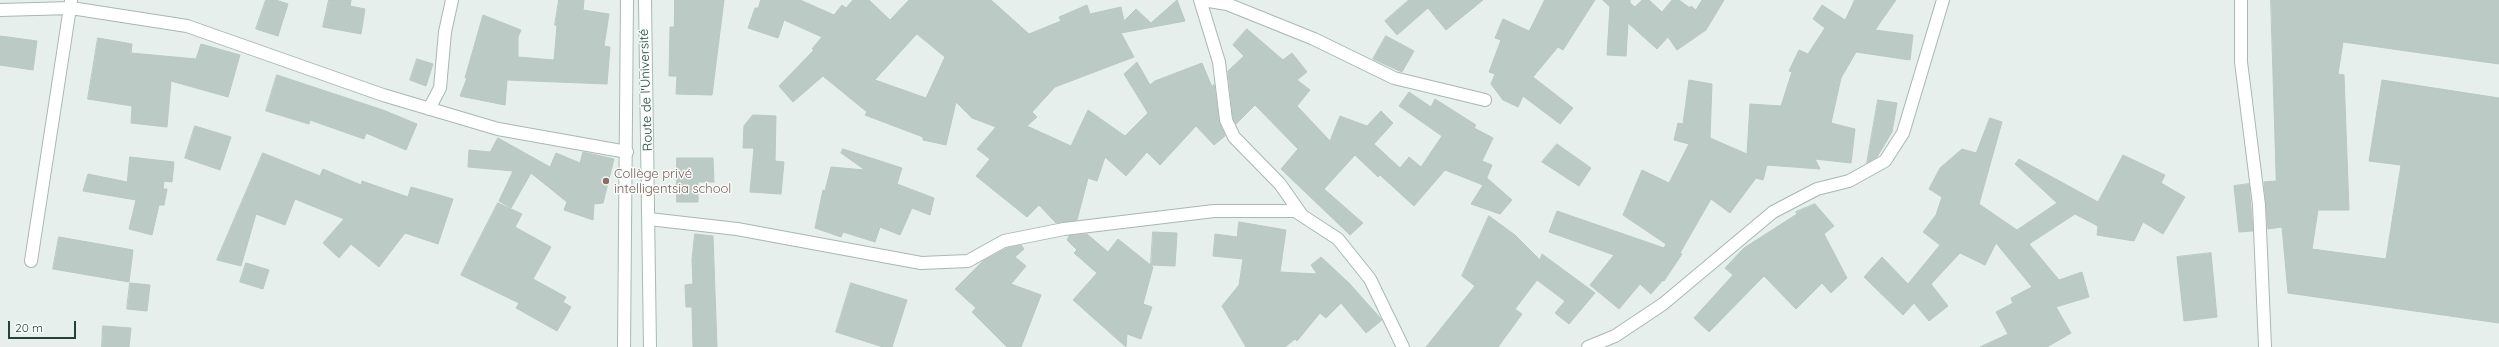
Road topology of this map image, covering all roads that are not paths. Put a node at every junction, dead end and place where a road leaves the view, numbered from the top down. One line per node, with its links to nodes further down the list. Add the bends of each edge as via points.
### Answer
1 (452, 0): 11 (street, via 444,32 440,88)
2 (627, 0): 12 (street, Route de l'Université)
3 (645, 0): 14 (street, Route de l'Université)
4 (1200, 0): 13 (street, via 1219,62 1226,120 1234,137 1280,184)
5 (1203, 0): 10 (street, via 1227,4 1314,39 1394,78)
6 (1943, 0): 19 (street, via 1903,133 1885,161 1849,181 1817,189 1773,212 1663,304 1614,336)
7 (2241, 0): 20 (street, via 2241,62 2259,205)
8 (71, 4): 9 (street); 11 (street, via 187,26 375,93); 15 (street)
9 (0, 10)
10 (1485, 100)
11 (429, 109): 12 (street, via 498,129)
12 (627, 152): 16 (street, Route de l'Université)
13 (1301, 214): 14 (street, via 1295,211 1214,211 1064,229 1004,241 968,261 921,263 737,229); 18 (street, via 1338,239 1370,279)
14 (649, 219): 17 (street, Route de l'Université)
15 (31, 260)
16 (624, 347)
17 (650, 347)
18 (1403, 347)
19 (1588, 347)
20 (2265, 347)

